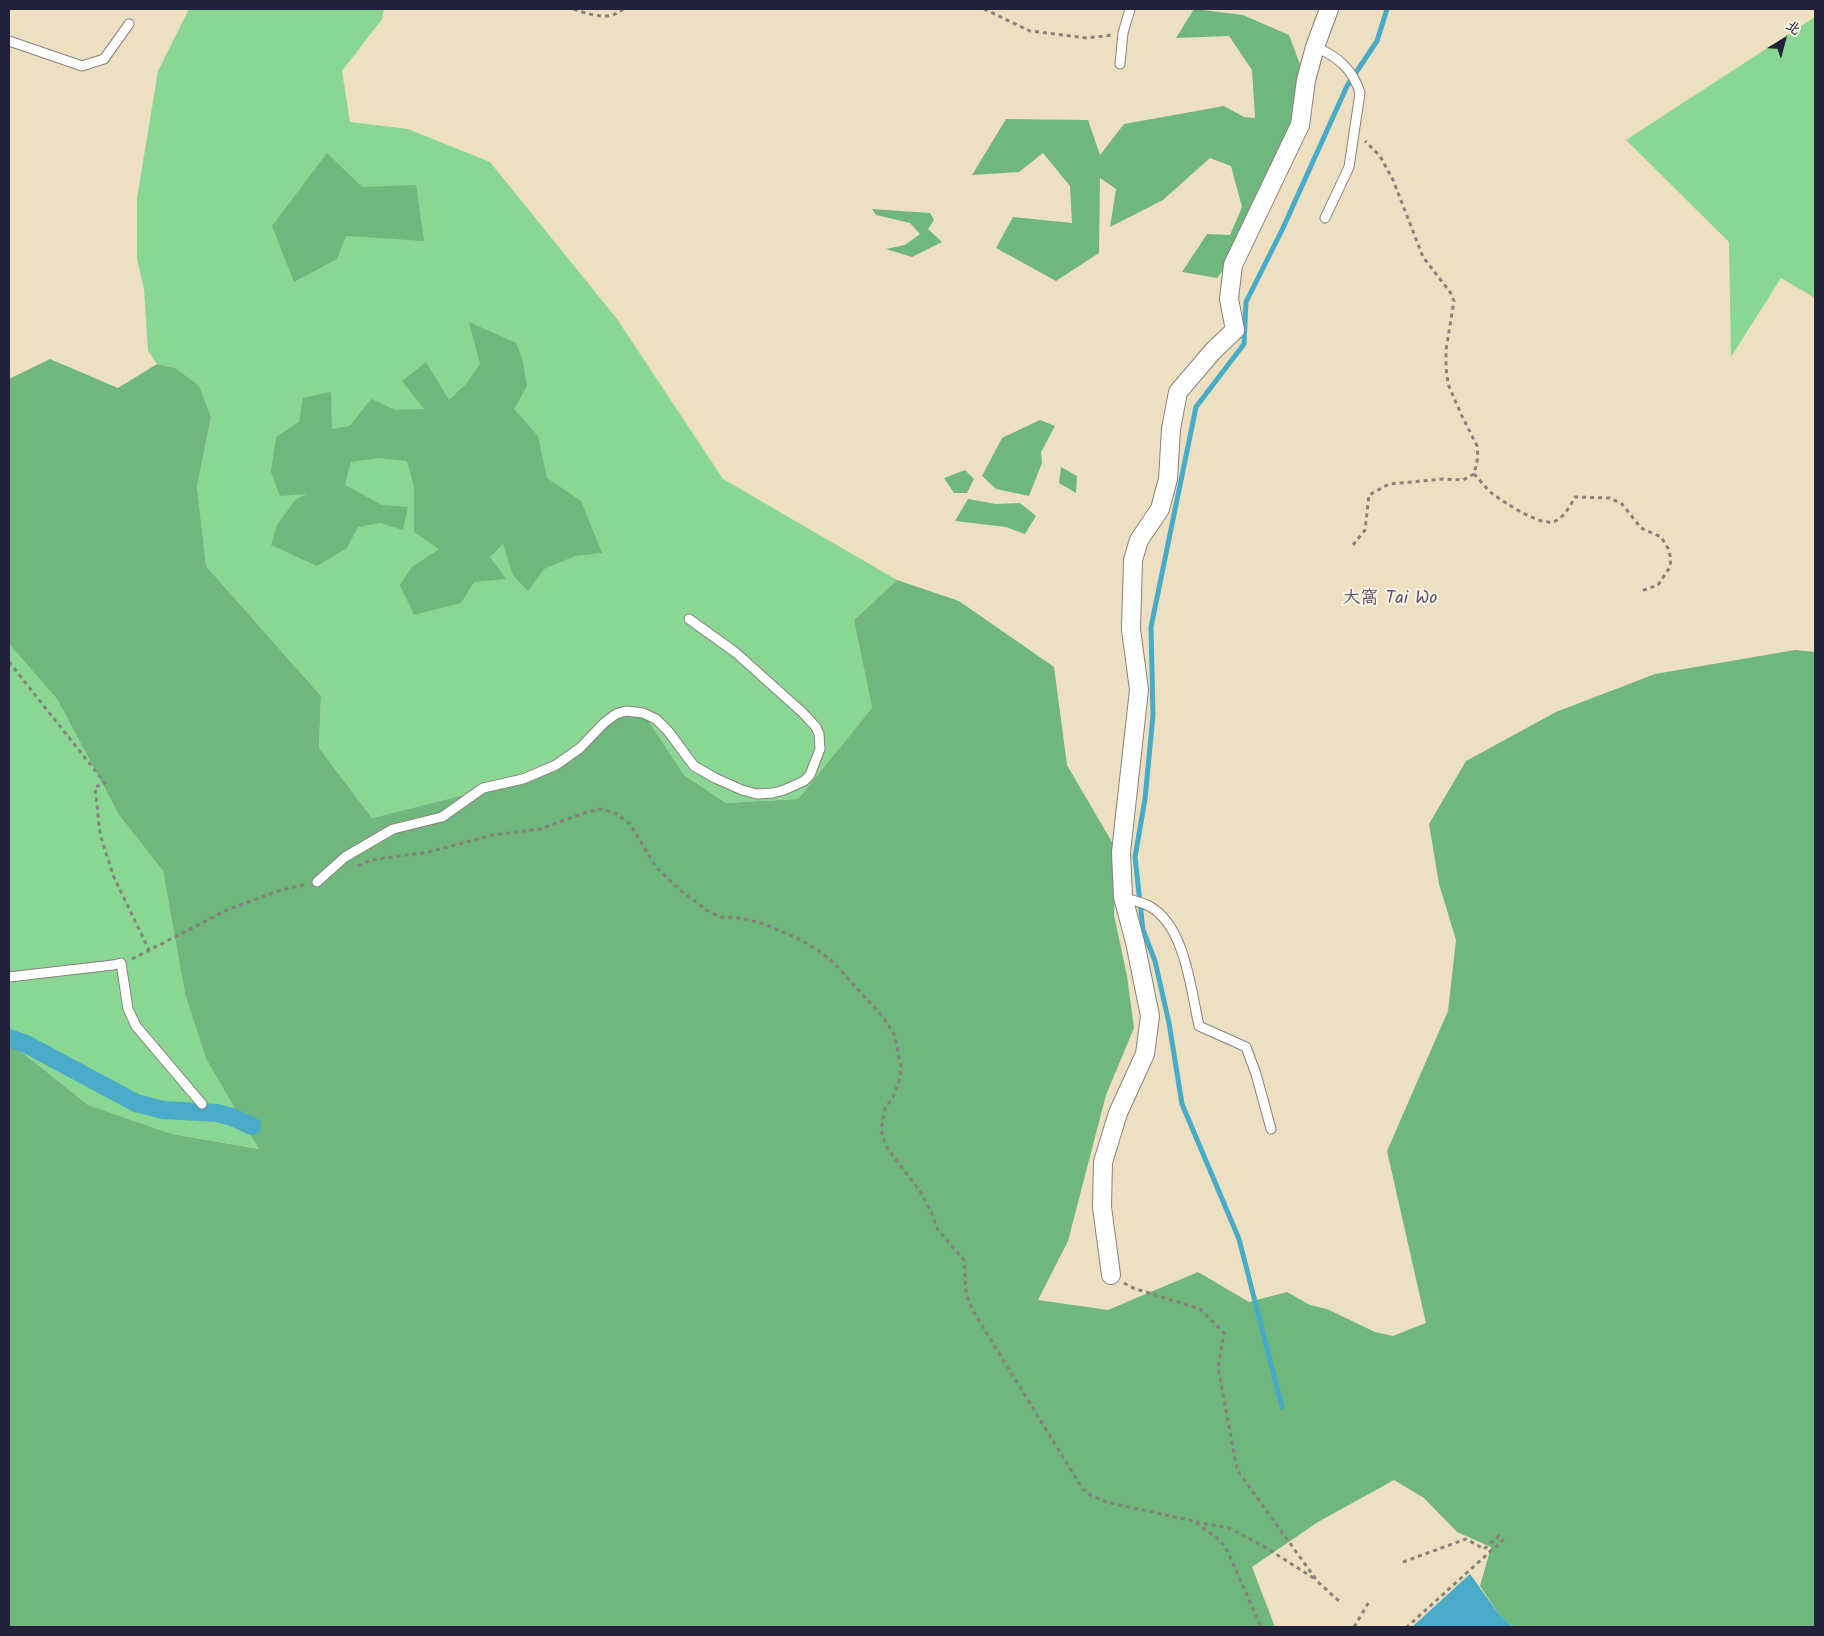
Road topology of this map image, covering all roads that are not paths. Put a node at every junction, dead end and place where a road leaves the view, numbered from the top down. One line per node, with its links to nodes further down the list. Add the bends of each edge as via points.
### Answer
1 (1130, 9): 6 (lane, via 1123,33)
2 (1328, 9): 5 (street)
3 (129, 24): 4 (lane, via 104,59 82,66)
4 (9, 41)
5 (1315, 47): 7 (lane, via 1346,65 1360,92 1348,167); 10 (street, via 1306,80 1300,125 1233,266 1229,300 1235,330 1178,392 1171,429 1168,479 1160,510 1139,540 1133,560 1131,629 1139,690 1121,852)
6 (1120, 64)
7 (1325, 218)
8 (689, 619): 9 (lane, via 734,652 816,727 820,749 810,775 804,781 773,793 757,794 742,790 694,766 656,719 626,711 604,723 580,748 556,765 523,779 483,788 442,817 393,829 345,857)
9 (317, 882)
10 (1123, 897): 13 (lane, via 1149,906 1168,922 1181,948 1199,1026 1246,1047); 14 (street, via 1150,1016 1145,1054 1118,1114 1103,1162 1102,1207)
11 (9, 977): 12 (lane, via 121,963 128,1010 136,1026)
12 (202, 1104)
13 (1271, 1129)
14 (1111, 1275)

